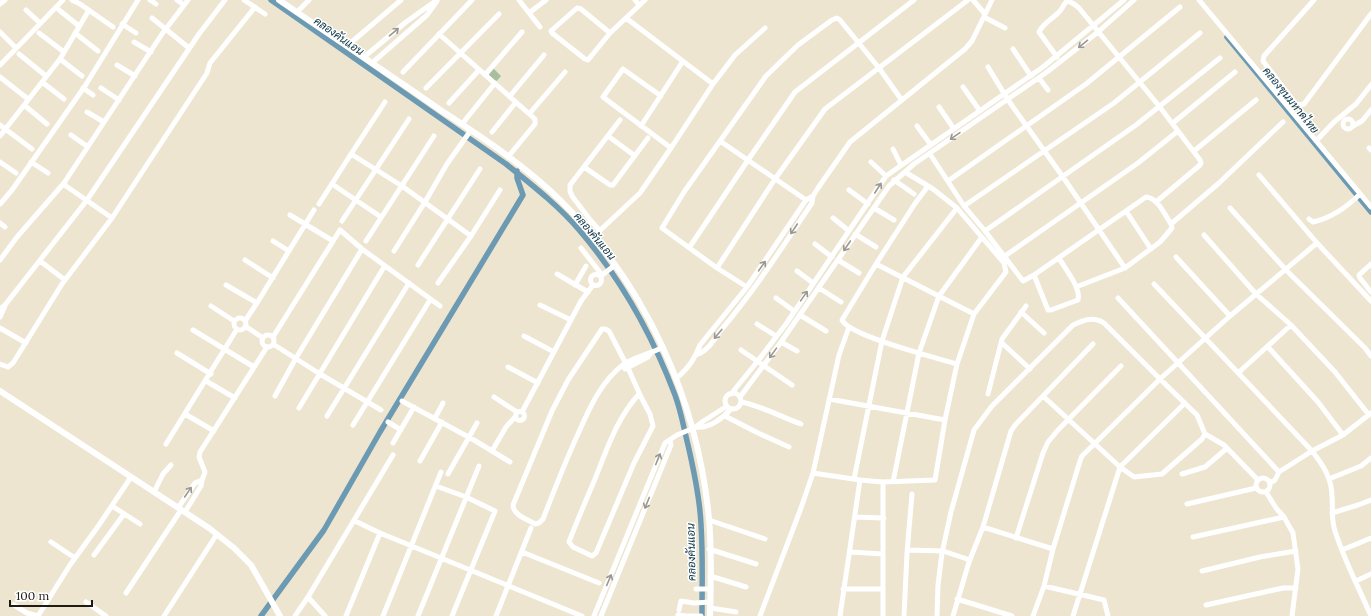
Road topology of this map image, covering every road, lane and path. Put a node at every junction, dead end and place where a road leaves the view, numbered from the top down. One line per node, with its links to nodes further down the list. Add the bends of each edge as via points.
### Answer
1 (5, 0): 28 (street)
2 (63, 0): 45 (street)
3 (72, 0): 27 (street)
4 (138, 0): 46 (street)
5 (150, 0): 29 (street)
6 (177, 0): 30 (street)
7 (188, 0): 30 (street)
8 (225, 0): 67 (street)
9 (244, 0): 32 (street)
10 (280, 0): 37 (street)
11 (309, 0): 37 (street)
12 (401, 0): 65 (street)
13 (437, 0): 75 (street, one-way to 13); 81 (street, via 427,15)
14 (472, 0): 62 (street)
15 (519, 0): 38 (street)
16 (546, 0): 38 (street)
17 (635, 0): 31 (street)
18 (645, 0): 31 (street)
19 (914, 0): 64 (street)
20 (968, 0): 85 (street)
21 (973, 0): 42 (street)
22 (992, 0): 42 (street)
23 (1134, 0): 56 (street)
24 (1199, 0): 152 (street)
25 (1314, 0): 41 (street, via 1262,61 1296,104 1300,105 1304,104)
26 (1120, 1): 48 (street)
27 (82, 2): 36 (street)
28 (0, 4)
29 (156, 4)
30 (184, 5): 53 (street)
31 (639, 5): 44 (street)
32 (255, 7): 39 (street); 210 (street, via 210,63 207,73)
33 (1180, 7): 77 (street)
34 (26, 10): 45 (street)
35 (59, 10): 47 (street)
36 (89, 10): 47 (street); 49 (street)
37 (297, 12): 65 (street)
38 (530, 13): 50 (street)
39 (265, 14)
40 (499, 14): 72 (street)
41 (1371, 14)
42 (984, 16): 52 (street); 112 (street, via 972,41 965,49)
43 (152, 18): 53 (street)
44 (626, 18): 59 (street); 80 (street)
45 (40, 23): 66 (street)
46 (122, 24): 61 (street); 103 (street)
47 (79, 26): 58 (street)
48 (1093, 26): 56 (street); 76 (street); 76 (street, via 1074,4 1066,2 1061,11 1039,32)
49 (113, 27)
50 (540, 27)
51 (765, 28): 100 (street, via 735,55)
52 (1005, 28)
53 (165, 30): 67 (street); 71 (street)
54 (0, 32): 66 (street)
55 (522, 32): 90 (street)
56 (1098, 32): 77 (street); 96 (street, one-way to 96)
57 (39, 33): 70 (street)
58 (75, 33): 69 (street); 70 (street)
59 (610, 33): 59 (street, via 581,9 576,8 551,31 586,60)
60 (1200, 33): 98 (street)
61 (136, 34)
62 (439, 34): 72 (street); 87 (street)
63 (134, 42): 71 (street)
64 (858, 42): 85 (street); 151 (street, via 840,20 832,20 798,45 766,76); 165 (street, via 795,92)
65 (347, 46): 75 (street)
66 (16, 48): 83 (street)
67 (189, 48): 193 (street)
68 (1013, 49): 94 (street)
69 (98, 51)
70 (64, 52): 79 (street)
71 (150, 52): 93 (street)
72 (461, 53): 86 (street); 105 (street)
73 (20, 54): 91 (street)
74 (544, 55): 109 (street)
75 (364, 57): 81 (street)
76 (1057, 57): 94 (street)
77 (1119, 57): 98 (street); 140 (street, via 1086,84)
78 (1220, 58): 121 (street)
79 (60, 59): 91 (street); 92 (street)
80 (683, 61): 100 (street); 110 (street)
81 (372, 63): 135 (street)
82 (118, 64): 93 (street)
83 (0, 65)
84 (988, 67): 108 (street)
85 (879, 68): 112 (street); 180 (street, via 825,109)
86 (480, 70): 90 (street); 119 (street)
87 (403, 72)
88 (565, 72): 126 (street)
89 (1235, 72): 133 (street)
90 (485, 75): 99 (street)
91 (46, 76): 97 (street)
92 (82, 76)
93 (135, 76): 114 (street)
94 (1031, 76): 108 (street)
95 (0, 77): 113 (street)
96 (1039, 78): 106 (street); 115 (street)
97 (42, 82): 111 (street); 113 (street)
98 (1139, 82): 121 (street); 158 (street, via 1114,103)
99 (495, 83): 109 (street); 135 (street)
100 (714, 84): 155 (street)
101 (1371, 85): 127 (street, via 1353,108)
102 (963, 87): 124 (street)
103 (83, 88): 107 (street); 167 (street)
104 (101, 88): 114 (street)
105 (426, 88)
106 (1048, 90)
107 (93, 94)
108 (1005, 94): 115 (street); 124 (street)
109 (510, 96): 118 (street)
110 (661, 96): 138 (street); 138 (street, via 623,69 604,96 603,98)
111 (64, 99)
112 (901, 99): 191 (street, via 850,142)
113 (28, 100): 120 (street)
114 (119, 100): 131 (street)
115 (1008, 100): 137 (street); 140 (street)
116 (1256, 100): 159 (street)
117 (385, 102): 160 (street)
118 (516, 102): 126 (street); 145 (street)
119 (449, 104)
120 (24, 105): 134 (street); 141 (street)
121 (1160, 106): 133 (street); 179 (street)
122 (939, 107): 142 (street)
123 (1371, 110): 127 (street, via 1362,121 1350,129 1346,129 1344,122)
124 (980, 111): 128 (street)
125 (87, 112): 131 (street)
126 (530, 113): 163 (street, via 535,119 535,124)
127 (1338, 118): 152 (street)
128 (968, 119): 137 (street); 142 (street)
129 (409, 120): 173 (street)
130 (620, 120): 149 (street)
131 (104, 122): 154 (street)
132 (1283, 122): 219 (street, via 1219,183)
133 (1173, 123): 144 (street)
134 (47, 124)
135 (462, 124): 143 (street)
136 (0, 125): 141 (street)
137 (972, 125): 161 (street, one-way to 161)
138 (641, 126): 155 (street)
139 (917, 126): 153 (street)
140 (1026, 126): 158 (street); 182 (street)
141 (5, 129): 147 (street); 156 (street)
142 (954, 129): 153 (street)
143 (470, 131): 163 (street); 195 (street)
144 (1178, 131): 159 (street); 197 (street)
145 (492, 132)
146 (71, 135): 154 (street)
147 (0, 136)
148 (434, 136): 185 (street)
149 (608, 136): 162 (street); 171 (street)
150 (648, 138): 162 (street)
151 (720, 141): 165 (street); 238 (street, via 662,228)
152 (1316, 141): 190 (street)
153 (931, 145): 164 (street)
154 (88, 147): 183 (street)
155 (671, 148): 223 (street, via 640,192)
156 (32, 149)
157 (893, 149): 170 (street)
158 (1045, 151): 179 (street); 201 (street)
159 (1194, 151): 196 (street, via 1201,164)
160 (351, 154): 173 (street); 184 (street)
161 (930, 154): 169 (street); 182 (street)
162 (635, 156): 171 (street, via 612,186)
163 (508, 157): 220 (street, via 538,179)
164 (911, 159): 169 (street); 170 (street)
165 (748, 160): 180 (street); 238 (street)
166 (0, 162): 176 (street)
167 (31, 162): 175 (street); 198 (street)
168 (871, 162): 178 (street)
169 (914, 164): 174 (street)
170 (901, 165): 178 (street)
171 (584, 167): 216 (street, via 570,185 570,191)
172 (480, 169): 212 (street)
173 (376, 170): 185 (street); 192 (street)
174 (905, 172): 181 (street); 186 (street)
175 (48, 173)
176 (16, 174)
177 (1259, 175): 234 (street)
178 (886, 176): 200 (street, one-way to 178)
179 (1063, 176): 197 (street); 225 (street)
180 (775, 179): 194 (street); 258 (street)
181 (894, 180): 189 (street); 203 (street)
182 (948, 181): 201 (street)
183 (64, 183): 193 (street); 248 (street)
184 (332, 184): 192 (street); 199 (street)
185 (402, 186): 195 (street); 209 (street)
186 (928, 186): 204 (street); 252 (street)
187 (500, 190): 228 (street)
188 (849, 190): 200 (street)
189 (914, 194)
190 (1359, 195): 202 (street); 213 (street, via 1332,214 1313,222)
191 (813, 196): 194 (street); 243 (street, one-way to 243, via 812,203)
192 (356, 199): 209 (street); 215 (street)
193 (87, 200): 210 (street); 251 (street)
194 (806, 200): 243 (street)
195 (425, 202): 212 (street); 242 (street)
196 (1156, 202): 207 (street, via 1146,197); 219 (street)
197 (1081, 203): 222 (street); 244 (street)
198 (0, 204)
199 (319, 204)
200 (868, 204): 224 (street)
201 (964, 206): 225 (street)
202 (1371, 207)
203 (874, 208): 214 (street); 226 (street)
204 (957, 208): 230 (street); 268 (street)
205 (1230, 208): 261 (street)
206 (314, 210): 218 (street)
207 (1126, 211): 222 (street); 240 (street)
208 (290, 215): 218 (street)
209 (381, 217): 233 (street)
210 (112, 218): 270 (street)
211 (833, 218): 224 (street)
212 (447, 219): 228 (street); 254 (street)
213 (1309, 219)
214 (894, 220)
215 (342, 221)
216 (591, 221): 220 (street); 223 (street)
217 (0, 223): 221 (street)
218 (305, 224): 232 (street); 241 (street)
219 (1171, 224): 240 (street, via 1170,231)
220 (585, 226): 229 (street)
221 (5, 228)
222 (1099, 229): 247 (street); 260 (street)
223 (600, 231): 229 (street)
224 (850, 231): 245 (street)
225 (985, 231): 244 (street)
226 (855, 234): 236 (street); 250 (street, one-way to 250)
227 (1204, 235): 283 (street)
228 (471, 236): 271 (street)
229 (594, 236): 255 (street)
230 (982, 237): 284 (street); 301 (street, via 1007,270)
231 (273, 241): 241 (street)
232 (333, 241): 239 (street, via 340,230); 320 (street)
233 (366, 241)
234 (1317, 243): 261 (street); 288 (street)
235 (815, 244): 245 (street)
236 (876, 247)
237 (582, 248): 266 (street)
238 (689, 248): 258 (street)
239 (362, 249): 257 (street); 340 (street)
240 (1152, 249): 260 (street)
241 (289, 251): 269 (street)
242 (394, 251)
243 (775, 253): 278 (street, one-way to 243); 298 (street)
244 (1005, 256): 267 (street, via 1023,281)
245 (832, 257): 259 (street)
246 (1176, 257): 303 (street)
247 (1059, 258): 267 (street); 279 (street)
248 (0, 260)
249 (245, 260): 269 (street)
250 (838, 260): 263 (street); 265 (street)
251 (40, 261): 270 (street); 291 (street)
252 (876, 264): 268 (street); 312 (street, via 842,319)
253 (1371, 264): 282 (street, via 1359,275)
254 (418, 265)
255 (614, 265): 266 (street); 331 (street, via 643,308)
256 (586, 266): 276 (street)
257 (384, 267): 273 (street); 352 (street)
258 (717, 268): 278 (street)
259 (824, 268): 263 (street); 272 (street)
260 (1125, 268): 279 (street)
261 (1286, 270): 283 (street); 339 (street)
262 (797, 271): 272 (street)
263 (829, 272): 280 (street)
264 (557, 274): 276 (street)
265 (859, 274)
266 (602, 275): 277 (street, via 600,283 597,286); 277 (street, via 592,276 590,281)
267 (1034, 275): 279 (street, via 1048,310 1078,300)
268 (903, 277): 284 (street); 323 (street)
269 (273, 278): 290 (street)
270 (65, 280): 325 (street)
271 (438, 283)
272 (813, 283): 299 (street, one-way to 272)
273 (409, 284): 287 (street); 359 (street)
274 (1154, 284): 322 (street)
275 (226, 285): 290 (street)
276 (575, 285): 281 (street)
277 (593, 285): 281 (street)
278 (747, 287): 296 (street)
279 (1076, 287)
280 (819, 288): 289 (street); 302 (street)
281 (588, 292): 305 (street)
282 (1371, 292)
283 (1256, 294): 303 (street); 310 (street)
284 (939, 296): 301 (street); 337 (street)
285 (776, 298): 299 (street)
286 (1118, 298): 342 (street)
287 (430, 300): 294 (street); 371 (street)
288 (1371, 301)
289 (841, 302)
290 (257, 303): 307 (street)
291 (5, 305): 297 (street); 304 (street)
292 (540, 305): 305 (street)
293 (211, 306): 306 (street)
294 (440, 306)
295 (1026, 306): 300 (street)
296 (732, 308): 298 (street); 338 (street, via 700,345)
297 (0, 309)
298 (737, 311): 338 (street, one-way to 338, via 703,352)
299 (794, 311): 309 (street)
300 (1021, 312): 317 (street); 327 (street, via 1005,334)
301 (974, 314): 344 (street)
302 (800, 315): 311 (street); 316 (street)
303 (1230, 316): 322 (street)
304 (0, 317)
305 (571, 320): 335 (street)
306 (234, 322): 307 (street, via 240,318); 314 (street)
307 (245, 324): 314 (street, via 241,330); 321 (street)
308 (757, 324): 319 (street)
309 (786, 324): 311 (street); 319 (street)
310 (1292, 325): 330 (street); 383 (street)
311 (791, 327): 324 (street)
312 (849, 327): 323 (street); 368 (street, via 839,355)
313 (0, 328): 325 (street)
314 (237, 329): 332 (street)
315 (193, 330): 332 (street)
316 (826, 331)
317 (1044, 333)
318 (524, 336): 335 (street)
319 (776, 336): 341 (street)
320 (273, 337): 321 (street, via 269,335); 326 (street)
321 (263, 338): 329 (street, via 263,345)
322 (1205, 339): 342 (street); 353 (street)
323 (882, 341): 337 (street); 376 (street)
324 (781, 342): 334 (street); 346 (street, one-way to 346)
325 (26, 343): 343 (street, via 10,366)
326 (273, 344): 329 (street); 340 (street)
327 (1002, 344): 350 (street); 363 (street)
328 (1093, 344): 365 (street)
329 (267, 347): 348 (street)
330 (1268, 347): 353 (street); 398 (street, via 1318,402)
331 (661, 348): 345 (street, via 647,353); 354 (street)
332 (225, 350): 348 (street); 351 (street)
333 (741, 350): 341 (street)
334 (797, 351)
335 (554, 352): 357 (street)
336 (176, 353): 351 (street)
337 (919, 353): 344 (street); 380 (street)
338 (698, 354): 354 (street)
339 (1371, 356)
340 (296, 358): 352 (street); 364 (street)
341 (757, 362): 346 (street); 362 (street)
342 (1179, 363): 355 (street); 417 (street)
343 (0, 364)
344 (957, 364): 387 (street)
345 (627, 366): 345 (street, via 612,376 592,403 567,457 543,519 535,524 516,513 513,505 552,411 568,380 602,329 612,335); 361 (street)
346 (764, 366): 358 (street); 369 (street, via 748,385)
347 (1121, 366): 388 (street)
348 (254, 367): 367 (street)
349 (508, 367): 357 (street)
350 (1030, 369): 355 (street, via 1073,325 1093,318 1104,323); 464 (street, via 992,406 974,430 951,512)
351 (211, 374): 356 (street)
352 (320, 374): 359 (street); 377 (street)
353 (1238, 374): 406 (street)
354 (677, 378): 394 (street)
355 (1160, 379): 373 (street); 401 (street)
356 (206, 381): 367 (street); 381 (street)
357 (538, 383): 382 (street)
358 (792, 385)
359 (344, 389): 371 (street); 384 (street)
360 (0, 391): 420 (street)
361 (639, 394): 361 (street, via 650,414 653,426 634,463 596,553 592,556 569,542 619,422)
362 (731, 394): 369 (street); 374 (street, via 726,397)
363 (988, 394)
364 (275, 396)
365 (1043, 396): 388 (street); 447 (street, via 1012,431)
366 (494, 397): 382 (street)
367 (235, 398): 396 (street)
368 (829, 399): 376 (street); 416 (street)
369 (741, 400): 378 (street, via 737,408); 392 (street)
370 (402, 401): 375 (street)
371 (367, 402): 379 (street); 393 (street)
372 (443, 403): 386 (street)
373 (1185, 403): 397 (street, via 1197,415); 414 (street)
374 (726, 406): 378 (street); 394 (street)
375 (414, 407): 386 (street); 395 (street)
376 (868, 407): 380 (street); 421 (street)
377 (299, 408)
378 (732, 409): 385 (street)
379 (381, 410)
380 (908, 413): 387 (street); 427 (street)
381 (185, 414): 396 (street); 403 (street)
382 (518, 414): 407 (street, via 506,427)
383 (1370, 414): 398 (street)
384 (327, 416)
385 (725, 416): 394 (street, via 705,427); 404 (street)
386 (435, 418): 390 (street)
387 (945, 420): 427 (street, via 935,480)
388 (1068, 420): 401 (street); 452 (street, via 1048,442 1043,453)
389 (388, 422): 395 (street)
390 (442, 422): 399 (street); 410 (street)
391 (477, 423): 399 (street)
392 (801, 424)
393 (353, 426)
394 (693, 429): 400 (street, via 677,435); 444 (street)
395 (401, 430): 402 (street)
396 (214, 431): 423 (street, via 199,454 205,472)
397 (1205, 434): 405 (street, via 1224,445); 414 (street, via 1162,474 1134,478)
398 (1343, 435): 406 (street)
399 (469, 437): 407 (street); 418 (street)
400 (670, 441): 509 (street, one-way to 400, via 662,447); 510 (street, one-way to 510, via 671,445)
401 (1095, 442): 414 (street); 458 (street, via 1080,461)
402 (393, 443)
403 (166, 444)
404 (789, 447)
405 (1226, 449): 419 (street, via 1205,467); 425 (street)
406 (1312, 450): 417 (street); 422 (street, via 1324,466)
407 (492, 451): 411 (street)
408 (394, 455): 445 (street)
409 (1371, 458): 422 (street, via 1354,469)
410 (420, 461)
411 (510, 462)
412 (170, 465): 431 (street)
413 (479, 466): 434 (street)
414 (1120, 467): 486 (street)
415 (441, 472): 429 (street)
416 (813, 472): 421 (street); 514 (street)
417 (1279, 472): 428 (street, via 1275,480)
418 (448, 474)
419 (1182, 474)
420 (131, 477): 431 (street); 437 (street)
421 (854, 479): 424 (street)
422 (1329, 479): 439 (street)
423 (202, 480): 438 (street, via 201,486); 438 (street, one-way to 423, via 195,483)
424 (860, 480): 426 (street); 441 (street)
425 (1258, 480): 428 (street, via 1266,479); 430 (street)
426 (883, 482): 427 (street); 443 (street)
427 (893, 482)
428 (1270, 482): 432 (street, via 1270,488)
429 (436, 486): 434 (street); 456 (street)
430 (1256, 488): 432 (street, via 1260,492); 436 (street)
431 (154, 492): 438 (street)
432 (1266, 492): 442 (street)
433 (912, 494): 459 (street)
434 (466, 497): 468 (street); 471 (street, via 495,511)
435 (1371, 500): 439 (street)
436 (1187, 504)
437 (112, 506): 440 (street); 467 (street)
438 (181, 510): 450 (street); 485 (street)
439 (1332, 513): 460 (street, via 1334,529)
440 (124, 514): 446 (street); 466 (street)
441 (855, 517): 443 (street); 463 (street)
442 (1284, 517): 451 (street); 461 (street, via 1293,533)
443 (884, 518): 465 (street)
444 (709, 520): 454 (street); 457 (street)
445 (354, 521): 449 (street); 487 (street)
446 (140, 524)
447 (983, 527): 452 (street); 469 (street)
448 (531, 528): 462 (street)
449 (380, 533): 456 (street); 503 (street)
450 (217, 534): 499 (street); 500 (street, via 251,565)
451 (1193, 537)
452 (1016, 538): 458 (street)
453 (1371, 538): 460 (street)
454 (765, 539)
455 (52, 542): 467 (street)
456 (411, 546): 468 (street); 504 (street)
457 (709, 549): 470 (street); 474 (street)
458 (1053, 549): 478 (street)
459 (908, 550): 464 (street); 517 (street)
460 (1342, 550): 475 (street)
461 (1296, 551): 472 (street); 480 (street)
462 (522, 552): 476 (street); 477 (street)
463 (850, 552): 465 (street); 483 (street)
464 (943, 552): 469 (street); 518 (street)
465 (884, 554): 484 (street)
466 (94, 555)
467 (75, 558): 497 (street)
468 (441, 558): 471 (street); 505 (street)
469 (970, 560): 488 (street)
470 (756, 564)
471 (471, 570): 477 (street); 506 (street)
472 (1202, 571)
473 (1371, 574): 475 (street)
474 (710, 576): 479 (street); 482 (street)
475 (1356, 581): 495 (street)
476 (599, 583)
477 (508, 585): 507 (street); 508 (street)
478 (1044, 586): 486 (street); 521 (street)
479 (746, 587)
480 (1296, 588): 492 (street, via 1283,588); 524 (street)
481 (696, 589): 482 (street)
482 (708, 589): 490 (street)
483 (843, 589): 484 (street); 515 (street)
484 (883, 589): 516 (street)
485 (126, 593)
486 (1080, 595): 522 (street); 523 (street, via 1104,600)
487 (308, 597): 501 (street); 502 (street)
488 (957, 599): 496 (street); 519 (street)
489 (86, 602): 498 (street)
490 (709, 604): 493 (street); 494 (street, via 681,601); 513 (street)
491 (14, 605): 497 (street, via 27,613)
492 (1206, 605)
493 (736, 612)
494 (678, 613): 511 (street)
495 (1370, 613)
496 (993, 614): 520 (street)
497 (41, 615)
498 (106, 616)
499 (164, 616)
500 (280, 616)
501 (295, 616)
502 (325, 616)
503 (346, 616)
504 (383, 616)
505 (418, 616)
506 (452, 616)
507 (496, 616)
508 (582, 616)
509 (594, 616)
510 (601, 616)
511 (688, 616): 512 (street)
512 (698, 616)
513 (710, 616)
514 (760, 616)
515 (840, 616)
516 (883, 616)
517 (904, 616)
518 (937, 616)
519 (953, 616)
520 (1012, 616)
521 (1032, 616)
522 (1073, 616)
523 (1108, 616)
524 (1292, 616)

